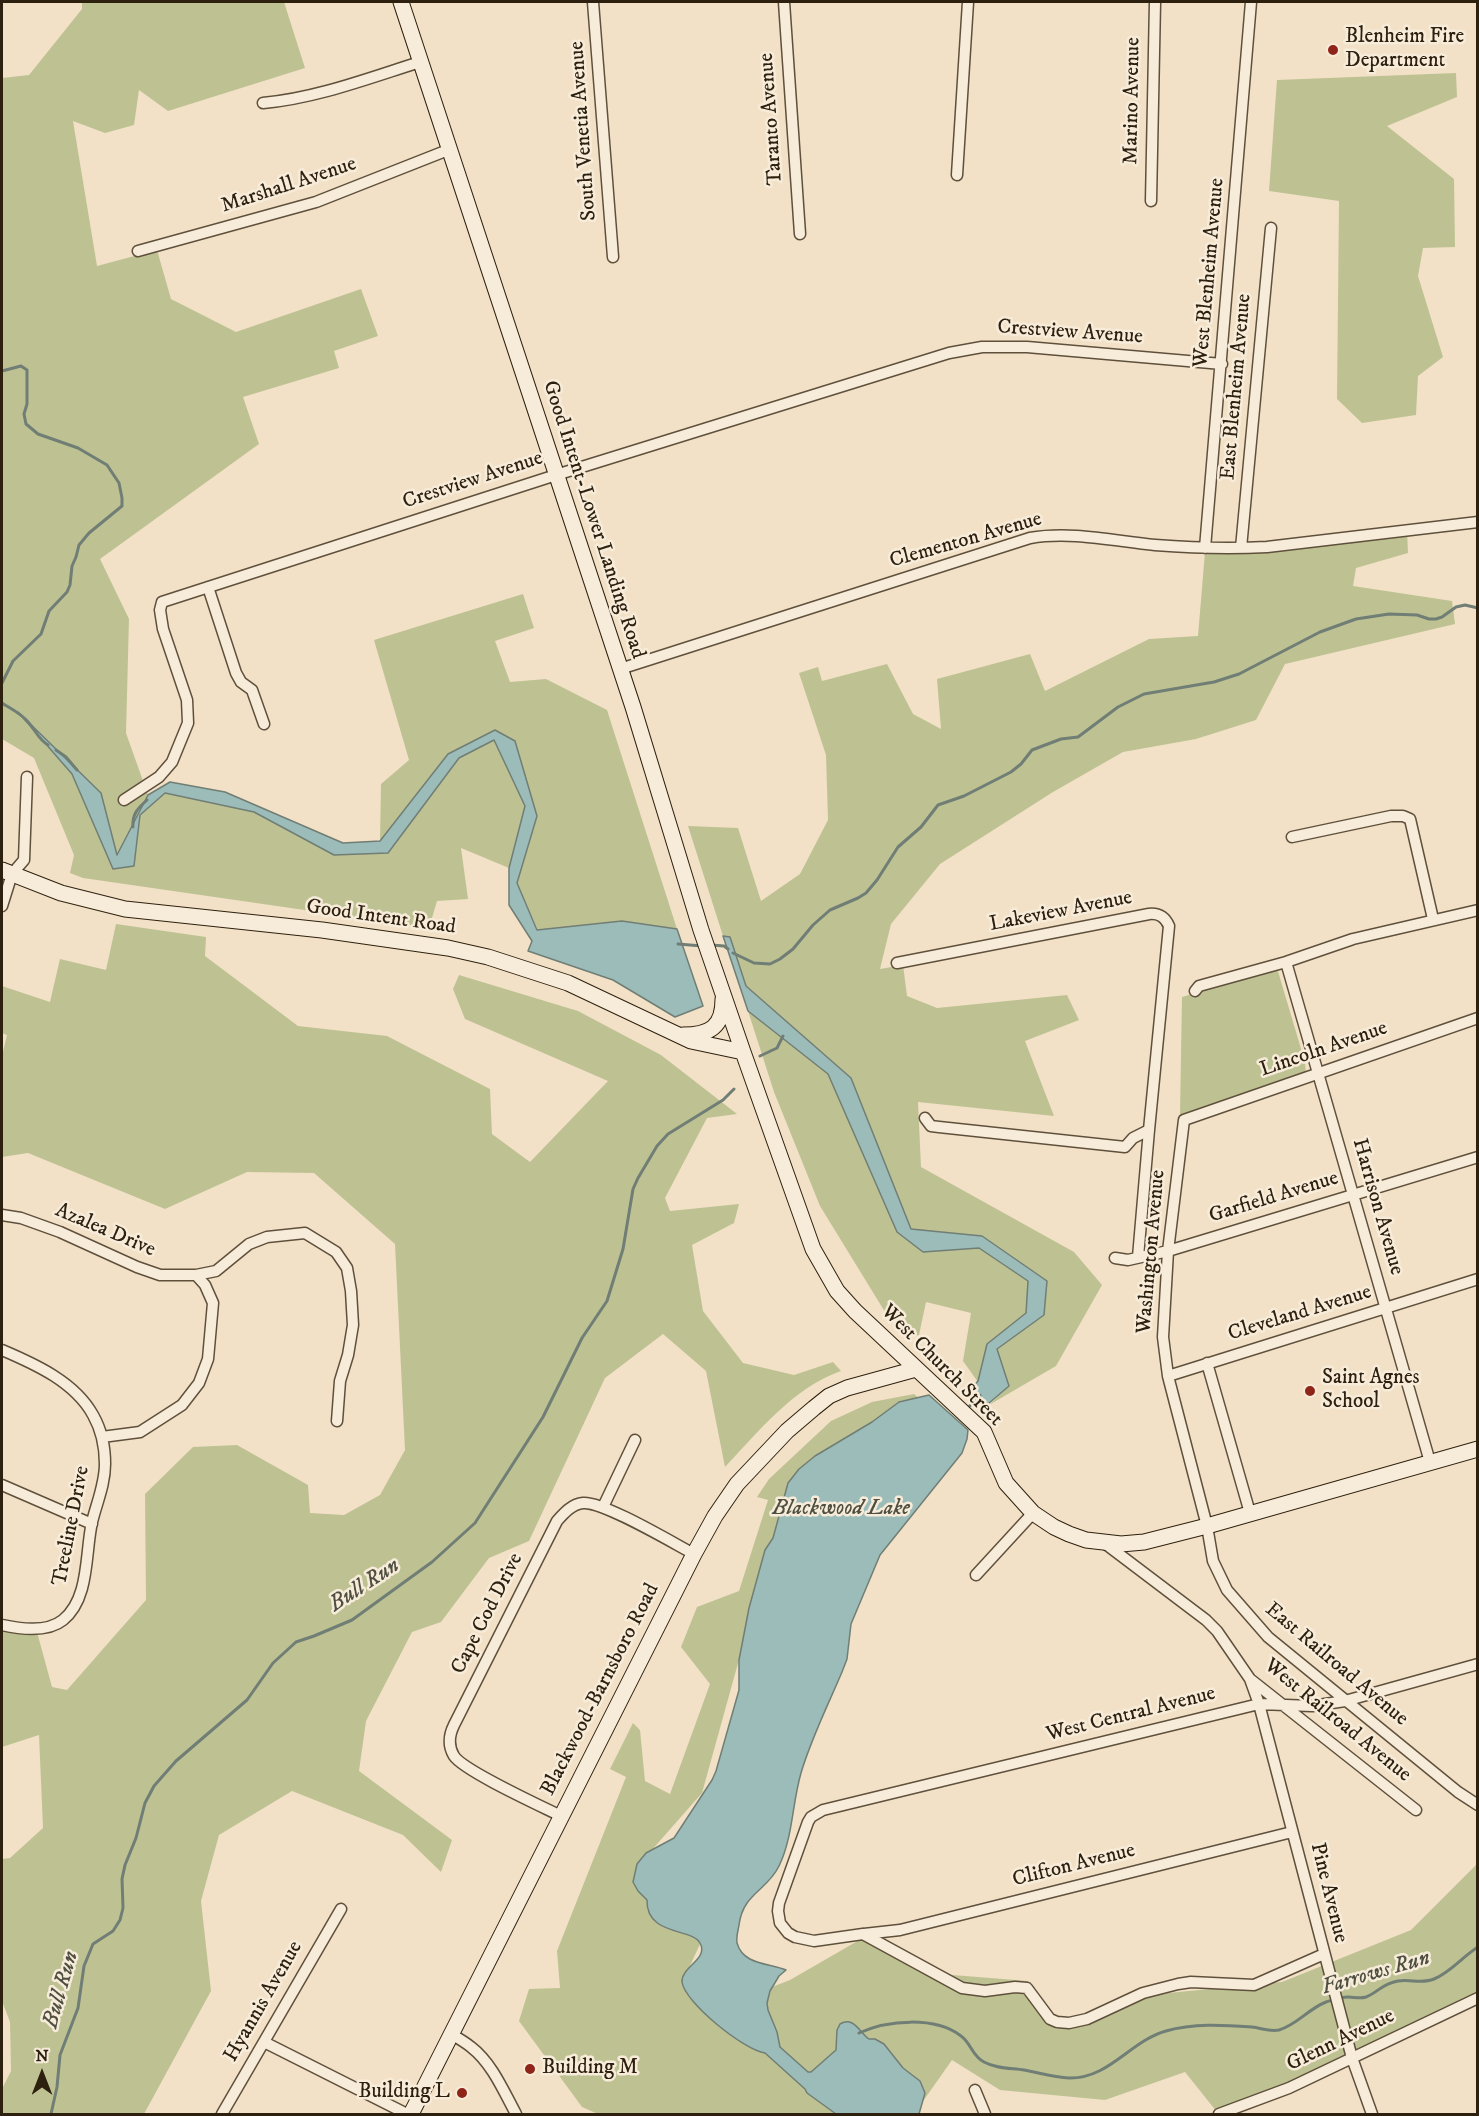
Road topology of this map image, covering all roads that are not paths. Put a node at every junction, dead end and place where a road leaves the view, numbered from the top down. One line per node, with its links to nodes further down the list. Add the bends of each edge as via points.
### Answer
1 (401, 2): 7 (main road, Good Intent-Lower Landing Road)
2 (593, 2): 15 (street, South Venetia Avenue)
3 (784, 2): 13 (street, Taranto Avenue)
4 (968, 2): 10 (street)
5 (1155, 2): 11 (street, Marino Avenue)
6 (1251, 2): 16 (street, West Blenheim Avenue)
7 (420, 62): 8 (street, via 330,90); 9 (main road, Good Intent-Lower Landing Road)
8 (263, 103)
9 (448, 150): 14 (street, Marshall Avenue, via 316,202); 17 (main road, Good Intent-Lower Landing Road)
10 (957, 175)
11 (1151, 201)
12 (1271, 228): 20 (street, East Blenheim Avenue)
13 (800, 234)
14 (138, 251)
15 (613, 257)
16 (1222, 364): 17 (street, Crestview Avenue, via 1027,347 982,347 949,353); 19 (street, West Blenheim Avenue)
17 (556, 475): 21 (street, Crestview Avenue); 22 (main road, Good Intent-Lower Landing Road)
18 (1478, 522): 20 (street, Clementon Avenue)
19 (1205, 548): 20 (street, Clementon Avenue); 22 (street, Clementon Avenue, via 1051,534 1030,538)
20 (1241, 548)
21 (208, 587): 23 (street, via 236,673 252,690); 25 (street, Crestview Avenue, via 162,602 163,629 187,700 188,723 172,762 159,777)
22 (620, 669): 35 (main road, Good Intent-Lower Landing Road)
23 (264, 724)
24 (27, 777): 27 (street, via 24,860)
25 (124, 800)
26 (1292, 837): 30 (street, via 1391,816 1410,819)
27 (7, 872): 28 (street); 37 (main road, Good Intent Road, via 61,893 125,909 322,930 488,957 568,983)
28 (2, 906)
29 (1478, 910): 30 (street)
30 (1433, 919): 31 (street, via 1353,939)
31 (1286, 962): 34 (street, via 1199,986); 39 (street, Harrison Avenue)
32 (897, 963): 33 (street, Lakeview Avenue, via 1157,914 1169,926)
33 (1163, 985): 42 (street, Washington Avenue)
34 (1196, 991)
35 (723, 993): 37 (main road, via 721,1016 713,1028 697,1035); 38 (main road, Good Intent-Lower Landing Road)
36 (1478, 1018): 39 (street, Lincoln Avenue)
37 (676, 1034): 38 (main road, Good Intent Road, via 708,1046)
38 (743, 1052): 54 (main road, West Church Street, via 825,1273 855,1311)
39 (1318, 1073): 41 (street, Lincoln Avenue); 44 (street, Harrison Avenue)
40 (925, 1118): 42 (street, Washington Avenue, via 931,1126 1125,1147)
41 (1184, 1120): 46 (street, Washington Avenue)
42 (1149, 1130): 47 (street, Washington Avenue)
43 (1478, 1157): 44 (street, Garfield Avenue)
44 (1353, 1195): 46 (street, Garfield Avenue); 51 (street, Harrison Avenue)
45 (2, 1215): 49 (street, Azalea Drive, via 60,1232 160,1275)
46 (1168, 1251): 47 (street, Garfield Avenue); 55 (street, Washington Avenue, via 1162,1337)
47 (1138, 1257): 48 (street, Garfield Avenue)
48 (1116, 1258)
49 (196, 1275): 56 (street, via 216,1271 249,1244 267,1237 305,1233 336,1252 347,1268 353,1325 340,1381); 57 (street, via 213,1303 208,1359 199,1383 182,1405 140,1432)
50 (1478, 1279): 51 (street, Cleveland Avenue)
51 (1385, 1308): 53 (street, Cleveland Avenue); 60 (street, Harrison Avenue)
52 (2, 1350): 57 (street, Treeline Drive, via 44,1370 80,1397)
53 (1208, 1363): 55 (street, Cleveland Avenue); 64 (street)
54 (916, 1369): 63 (main road, West Church Street, via 977,1426 989,1441 1010,1489); 68 (main road, Blackwood-Barnsboro Road, via 847,1388 814,1408 736,1484)
55 (1168, 1376): 66 (street, Washington Avenue)
56 (337, 1420)
57 (102, 1437): 65 (street, Treeline Drive, via 102,1491)
58 (635, 1440): 62 (street)
59 (1478, 1449): 60 (main road, West Church Street)
60 (1430, 1462): 64 (main road, West Church Street)
61 (2, 1485): 65 (street)
62 (603, 1507): 68 (street, Cape Cod Drive); 78 (street, Cape Cod Drive, via 578,1504 557,1521 450,1740 453,1755 464,1766)
63 (1033, 1513): 67 (main road, West Church Street, via 1069,1534); 69 (street)
64 (1250, 1513): 66 (main road, West Church Street)
65 (92, 1524): 70 (street, Treeline Drive, via 76,1606 52,1627)
66 (1207, 1526): 67 (main road, West Church Street, via 1144,1542); 73 (street, East Railroad Avenue, via 1213,1561 1227,1590 1244,1612)
67 (1103, 1542): 72 (street, West Railroad Avenue, via 1212,1625)
68 (694, 1554): 78 (main road, Blackwood-Barnsboro Road)
69 (976, 1575)
70 (2, 1625)
71 (1478, 1664): 73 (street, West Central Avenue)
72 (1250, 1679): 74 (street, Pine Avenue); 75 (street, West Railroad Avenue)
73 (1345, 1701): 75 (street, West Central Avenue); 76 (street, East Railroad Avenue)
74 (1260, 1704): 75 (street, West Central Avenue); 79 (street, West Central Avenue, via 823,1810 811,1817); 80 (street, Pine Avenue)
75 (1284, 1706): 77 (street, West Railroad Avenue)
76 (1478, 1805)
77 (1416, 1810)
78 (561, 1816): 85 (main road, Blackwood-Barnsboro Road)
79 (805, 1830): 82 (street, Clifton Avenue, via 778,1903 780,1923 788,1933 804,1940)
80 (1292, 1832): 82 (street, Clifton Avenue, via 900,1930); 83 (street, Pine Avenue)
81 (341, 1910): 86 (street, Hyannis Avenue)
82 (863, 1934): 83 (street, via 962,1988 1027,1989 1050,2019 1070,2023 1143,1993 1178,1984 1254,1985)
83 (1324, 1954): 87 (street, Pine Avenue)
84 (1478, 1998): 87 (street, Glenn Avenue)
85 (451, 2034): 90 (main road, Blackwood-Barnsboro Road); 91 (street, via 480,2055)
86 (264, 2042): 89 (street, Hyannis Avenue); 90 (street)
87 (1352, 2058): 93 (street, Glenn Avenue); 94 (street, Pine Avenue)
88 (975, 2090): 92 (street)
89 (222, 2115)
90 (409, 2115)
91 (516, 2115)
92 (985, 2115)
93 (1219, 2115)
94 (1371, 2115)

